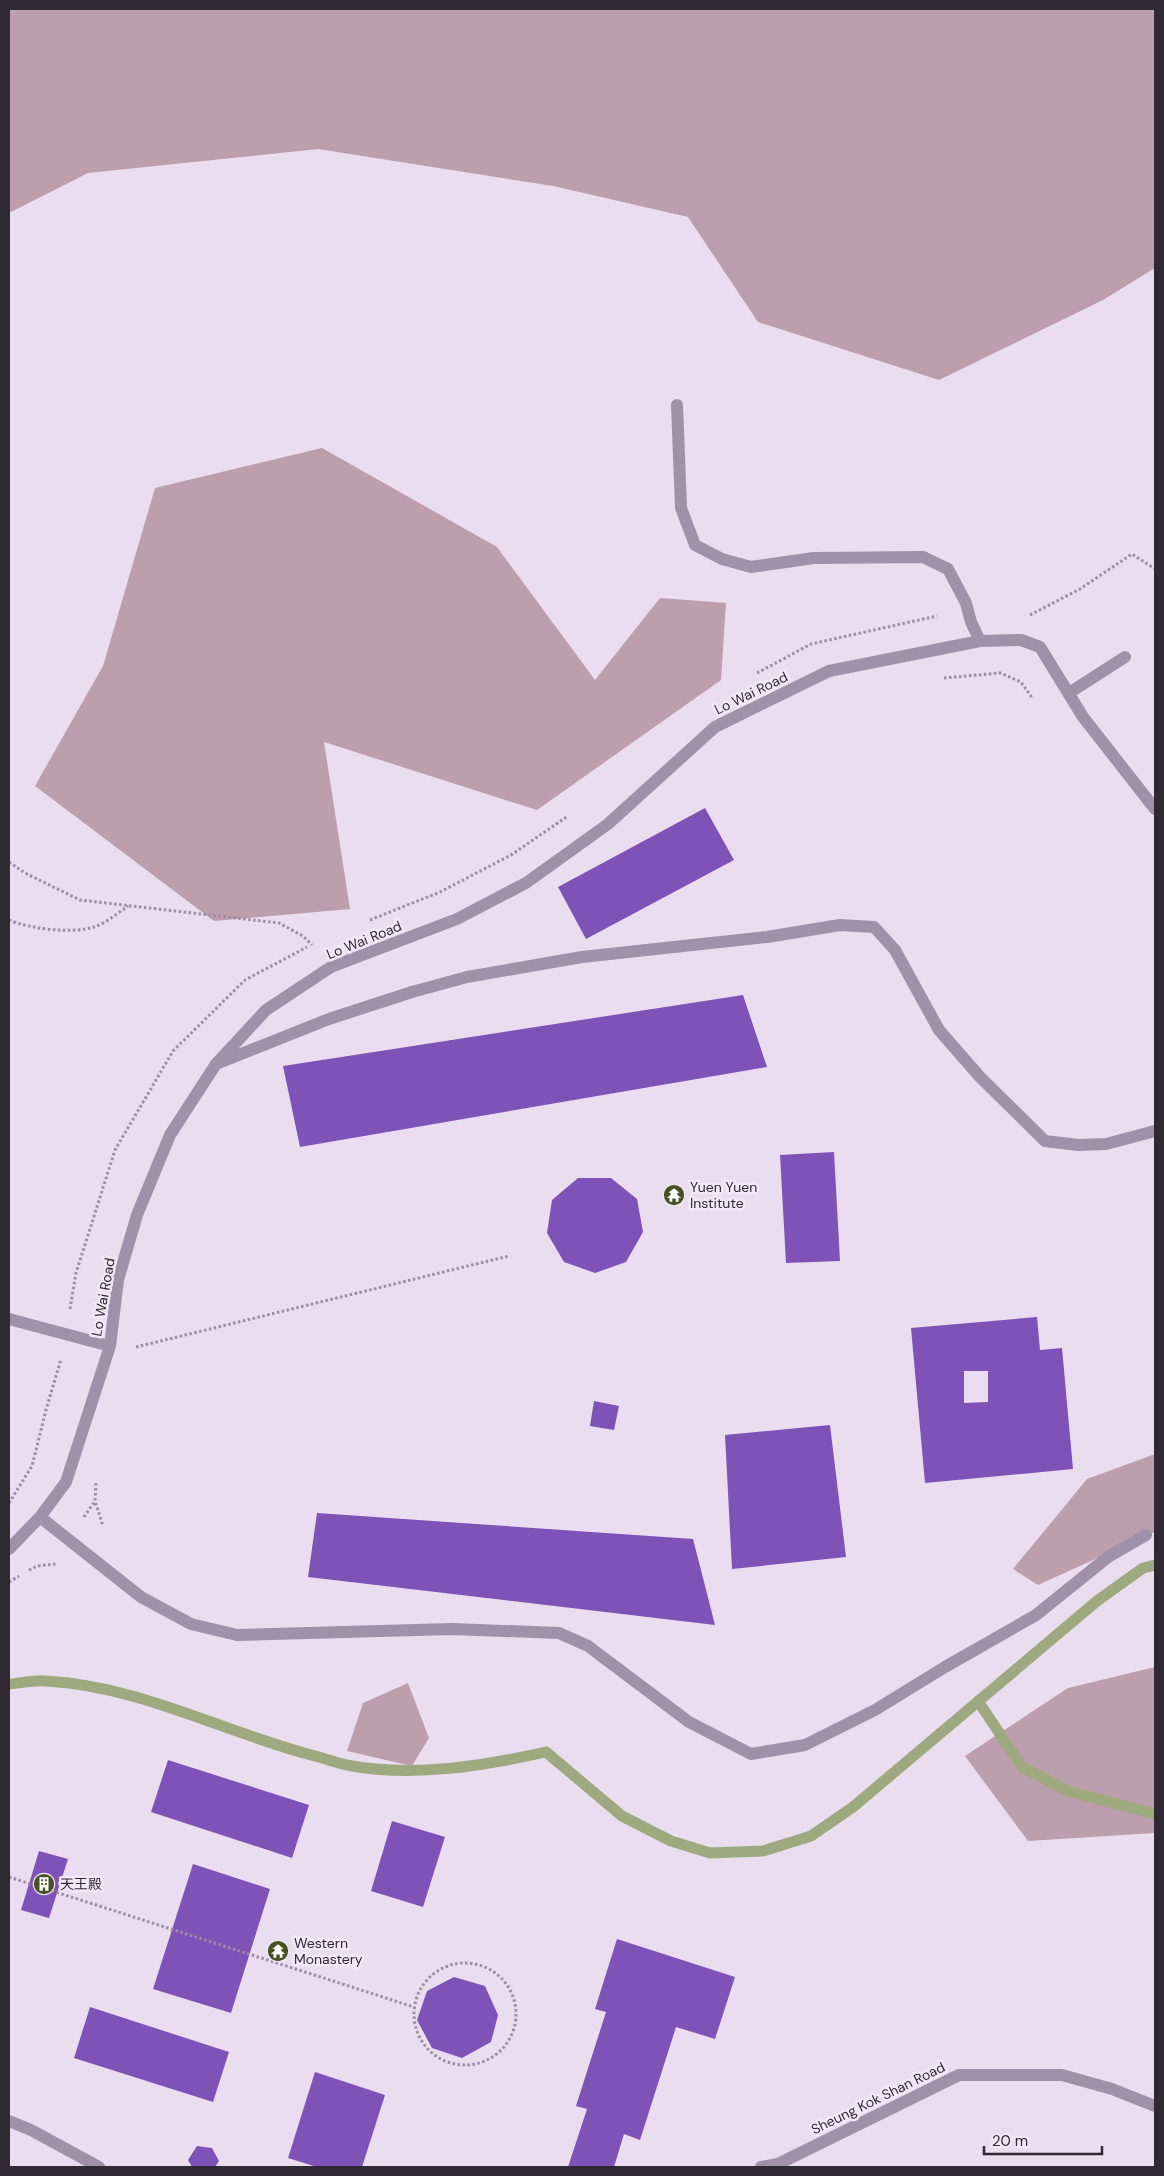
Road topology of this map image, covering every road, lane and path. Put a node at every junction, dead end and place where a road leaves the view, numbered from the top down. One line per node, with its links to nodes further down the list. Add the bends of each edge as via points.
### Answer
1 (677, 405): 4 (street, via 681,508 695,545 722,559 751,567 814,558 922,557 948,569)
2 (1155, 569): 3 (path, via 1132,554 1080,589)
3 (1022, 619)
4 (980, 641): 6 (street, Lo Wai Road, via 1021,640 1040,647); 12 (street, Lo Wai Road, via 829,671 715,727 608,824 526,883 457,919 331,968 266,1010)
5 (1125, 656): 6 (street)
6 (1069, 693): 7 (street, Lo Wai Road, via 1083,717)
7 (1155, 809)
8 (9, 862): 9 (path, via 80,900)
9 (129, 906): 10 (path, via 94,927 70,930 23,926); 11 (path, via 279,923)
10 (9, 920)
11 (312, 945)
12 (216, 1064): 13 (street, via 329,1019 467,977 582,957 768,937 840,925 874,927 895,950 939,1030 980,1077 1045,1140 1078,1145 1106,1144); 16 (street, Lo Wai Road, via 170,1135 137,1215 118,1280)
13 (1155, 1131)
14 (509, 1256): 17 (path)
15 (9, 1319): 16 (street)
16 (110, 1346): 18 (street, Lo Wai Road, via 66,1482)
17 (130, 1347)
18 (40, 1517): 19 (street, via 141,1597 191,1624 237,1635 452,1629 559,1633 588,1646 689,1722 751,1754 805,1745 875,1710 1036,1615 1108,1557); 20 (street, Lo Wai Road)
19 (1146, 1535)
20 (9, 1549)
21 (57, 1564): 22 (path)
22 (28, 1570)
23 (20, 1575): 24 (path)
24 (9, 1582)
25 (9, 1877): 26 (path)
26 (414, 2007): 26 (path, via 420,1988 433,1973 451,1964 471,1962 490,1969 505,1982 514,2000 515,2020 509,2039 496,2054 478,2064 458,2064 439,2058 424,2045 415,2027)
27 (1155, 2106): 30 (street, Sheung Kok Shan Road, via 1112,2089 1062,2075 960,2075 778,2164)
28 (9, 2122): 29 (street, via 31,2130)
29 (99, 2167)
30 (761, 2167)

